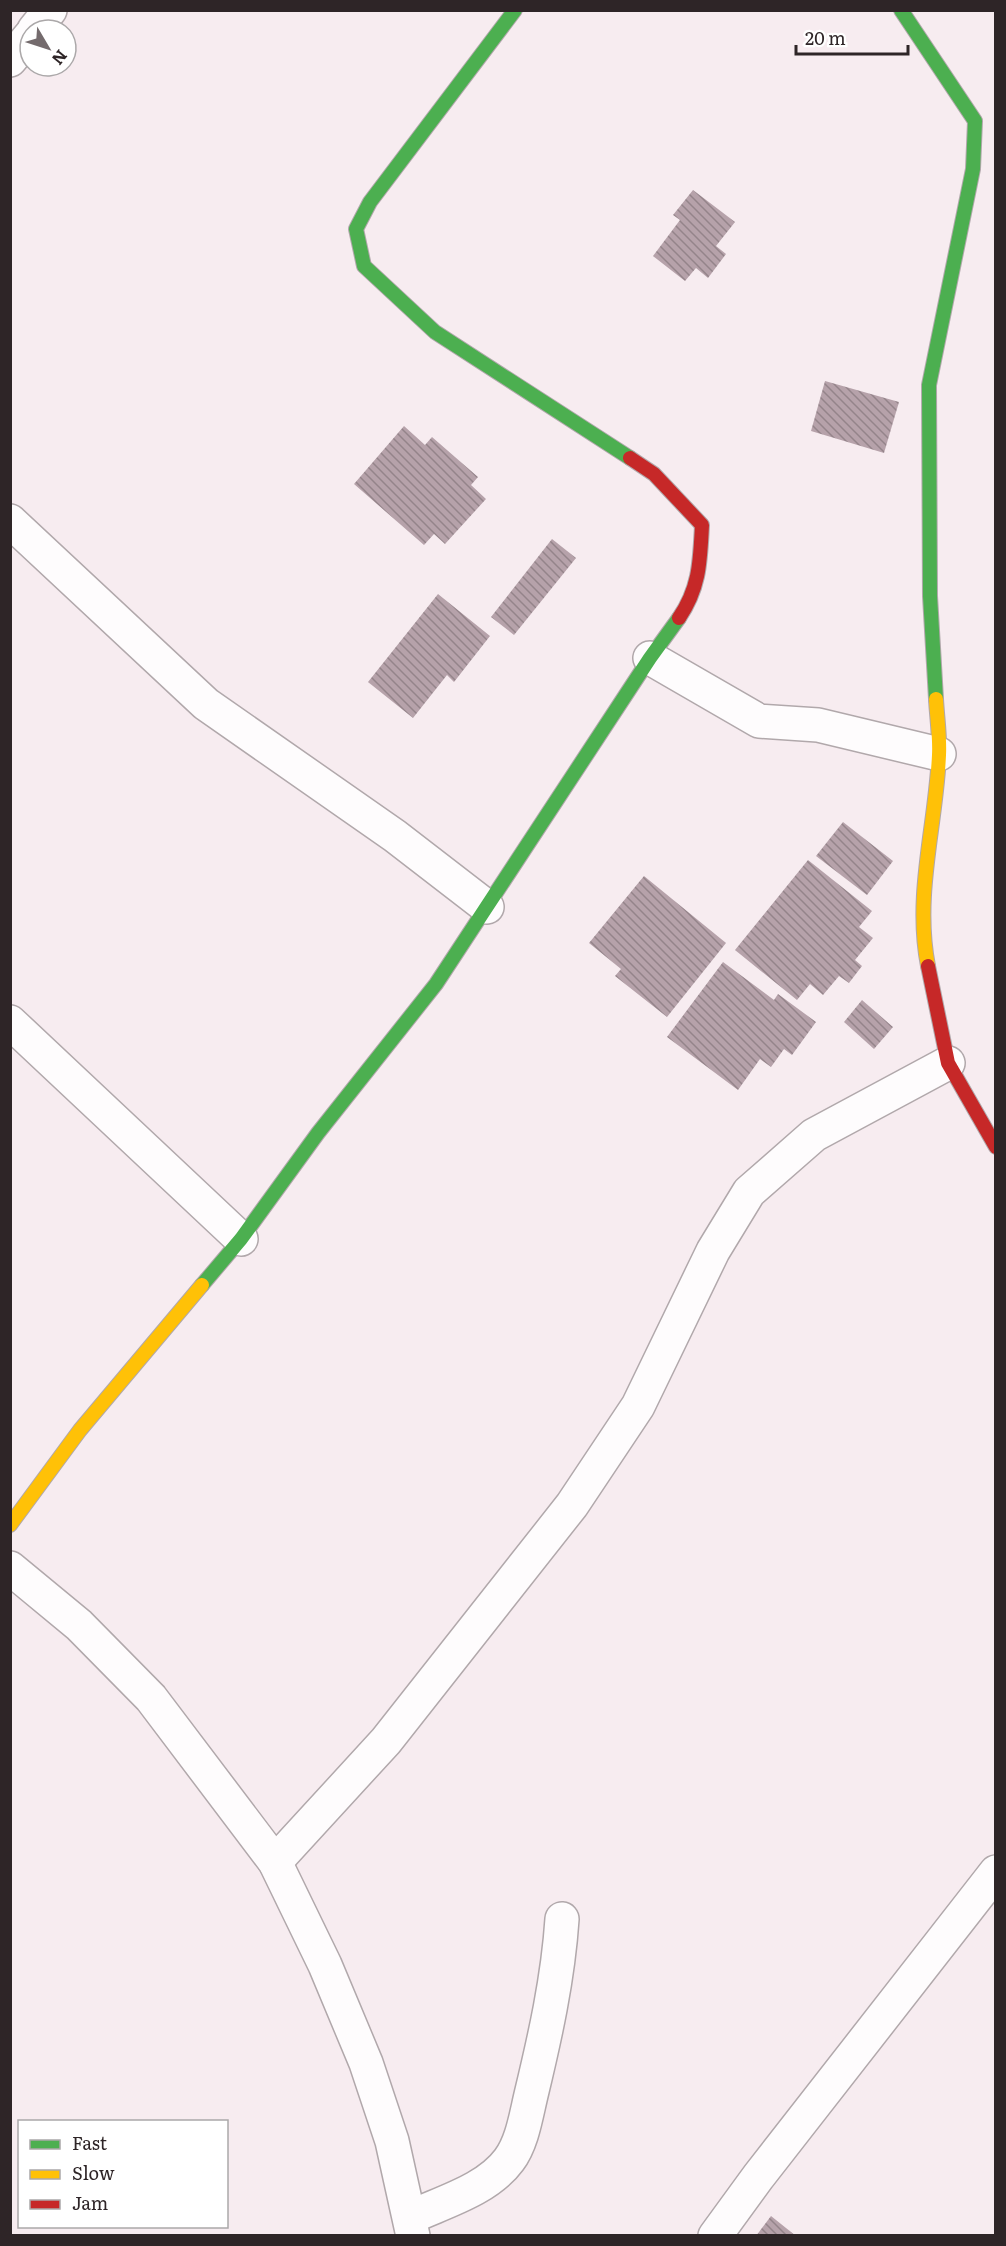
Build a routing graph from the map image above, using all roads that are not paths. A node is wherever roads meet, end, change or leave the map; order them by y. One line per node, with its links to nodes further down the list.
1 (515, 10): 4 (street)
2 (901, 10): 5 (street)
3 (10, 521): 6 (street)
4 (650, 658): 5 (street); 6 (street)
5 (939, 754): 8 (street)
6 (487, 907): 10 (street)
7 (10, 1022): 10 (street)
8 (948, 1063): 9 (street); 13 (street)
9 (996, 1147)
10 (241, 1239): 11 (street)
11 (10, 1525)
12 (10, 1568): 13 (street)
13 (275, 1862): 16 (street)
14 (996, 1872): 17 (street)
15 (562, 1918): 16 (street)
16 (412, 2226)
17 (715, 2235)

